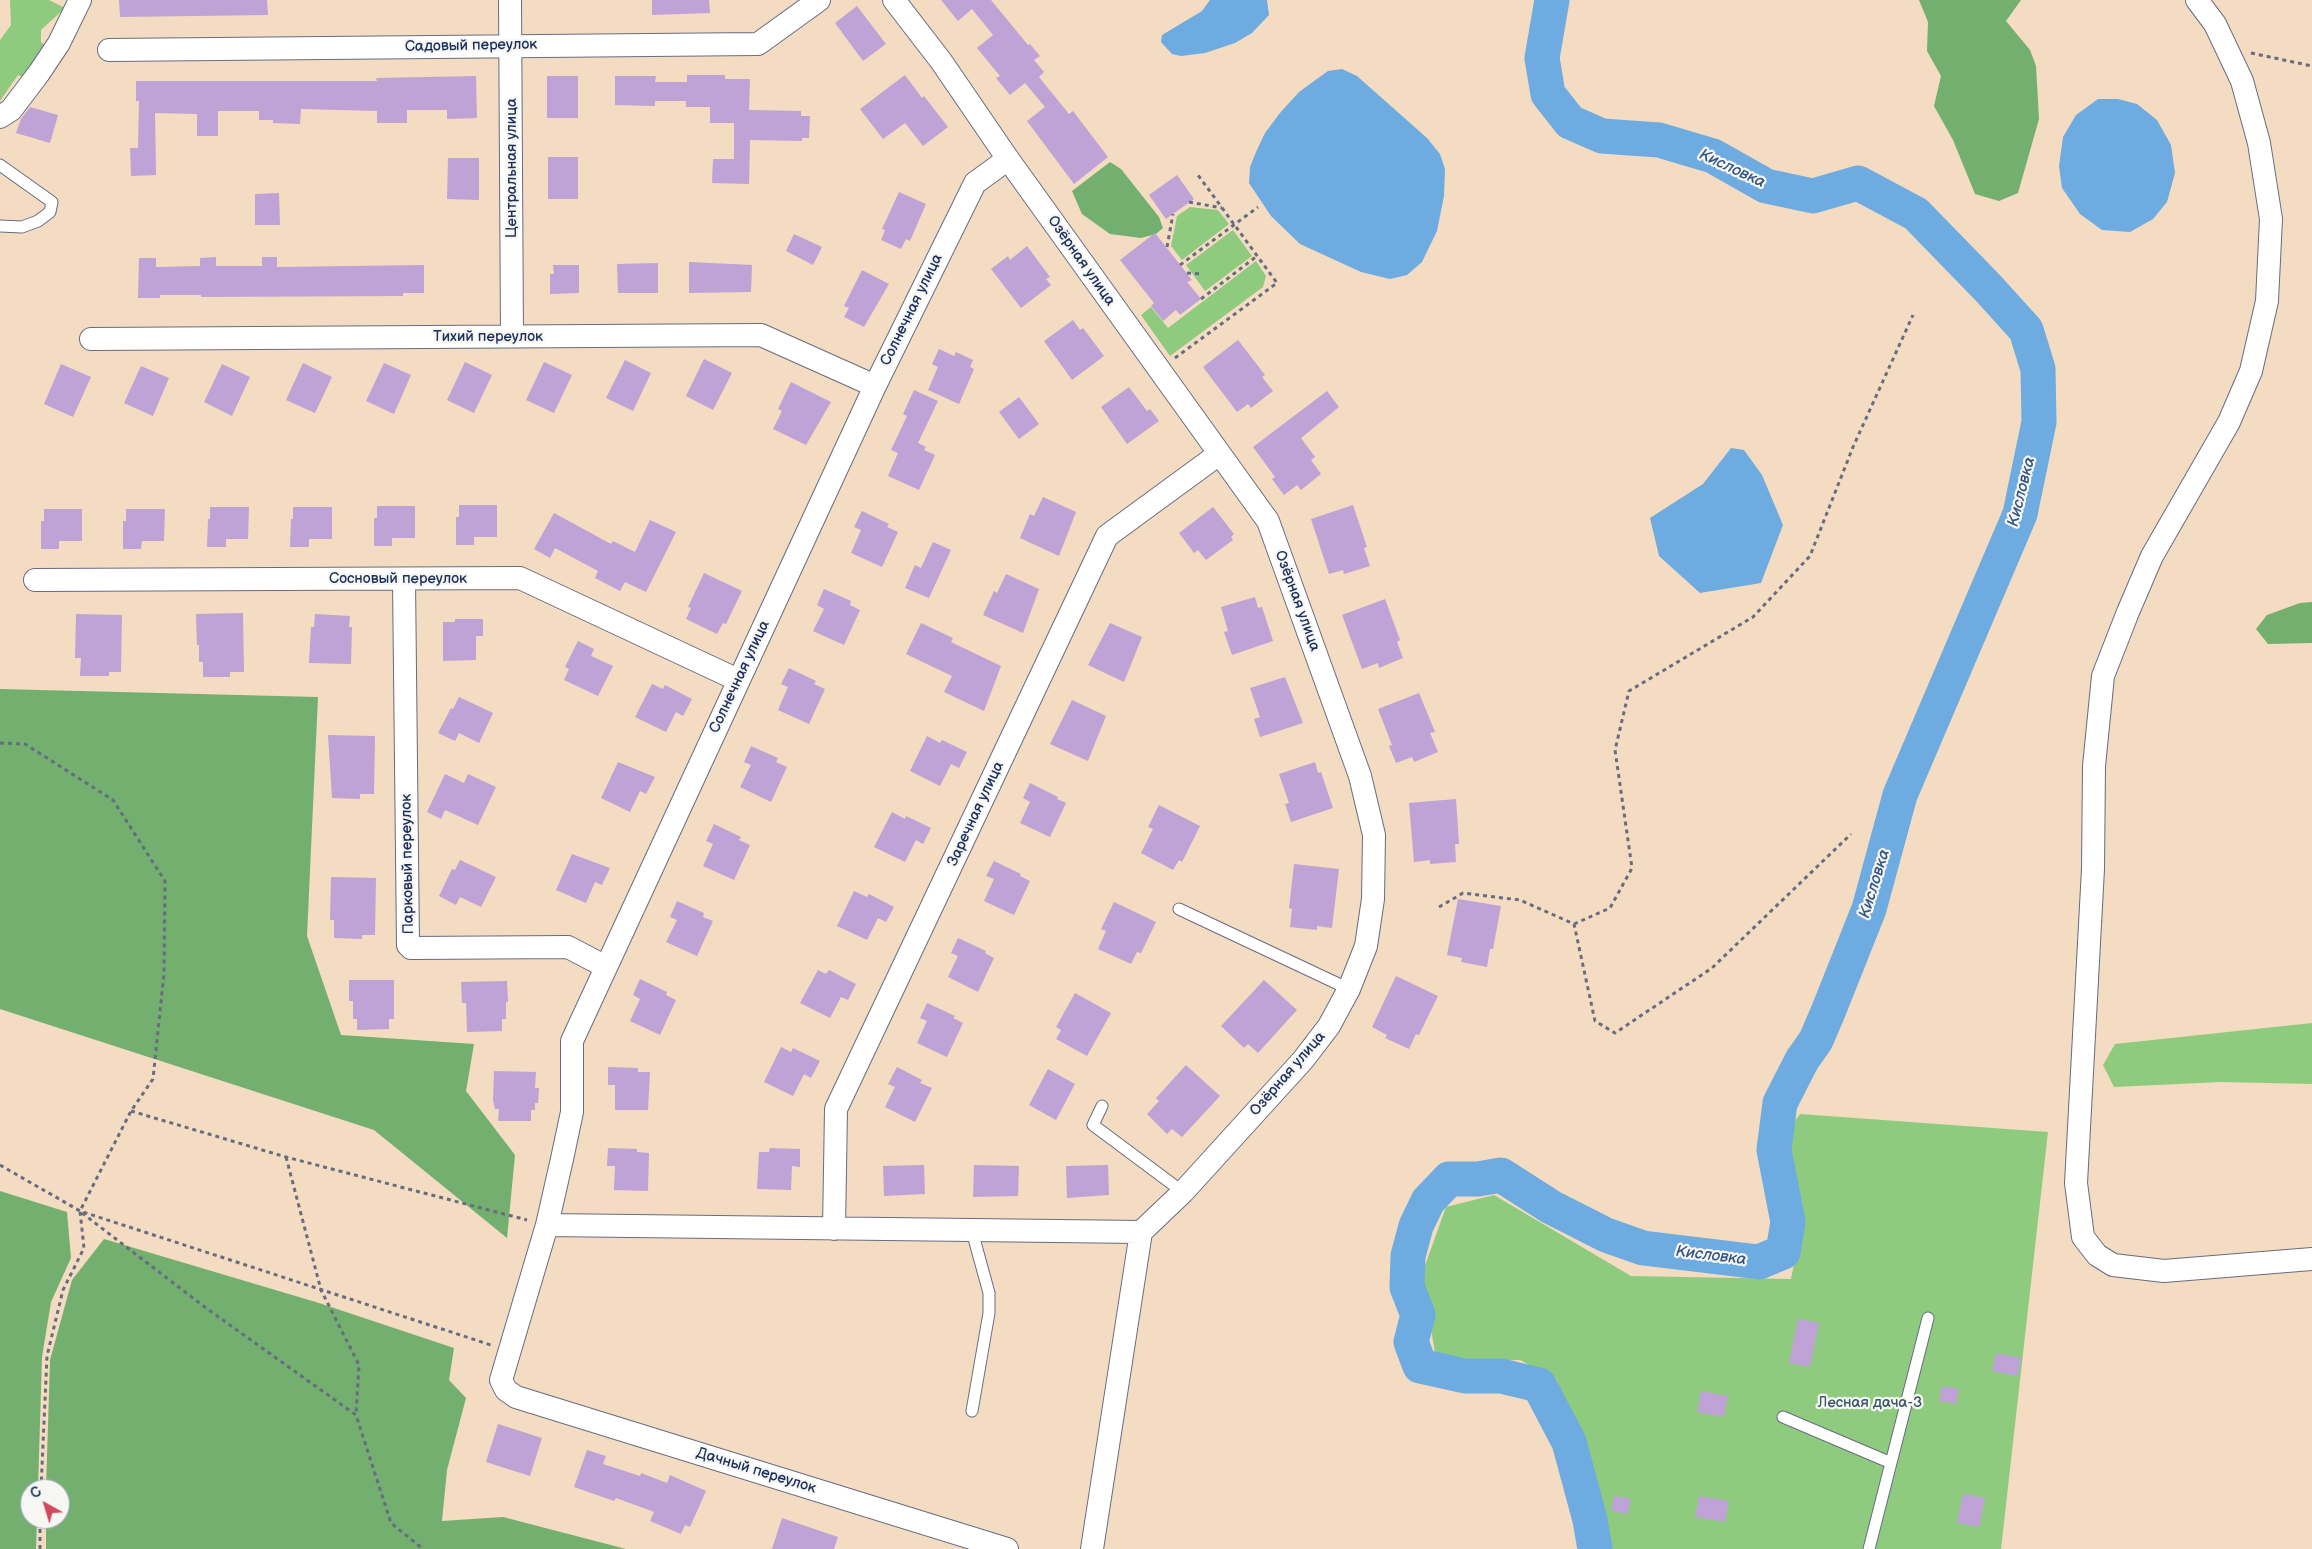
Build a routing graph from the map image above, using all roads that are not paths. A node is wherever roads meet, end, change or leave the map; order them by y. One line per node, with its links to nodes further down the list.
1 (80, 0): 8 (street)
2 (510, 0): 6 (street, Центральная улица)
3 (819, 0): 6 (street, Садовый переулок)
4 (894, 0): 9 (street, Озёрная улица)
5 (2197, 0): 28 (street)
6 (511, 45): 7 (street, Садовый переулок); 12 (street, Центральная улица)
7 (109, 50)
8 (0, 118)
9 (1008, 160): 14 (street, Солнечная улица); 15 (street, Озёрная улица)
10 (0, 165): 11 (lane)
11 (0, 226)
12 (512, 336): 13 (street, Тихий переулок); 14 (street, Тихий переулок)
13 (91, 339)
14 (875, 386): 18 (street, Солнечная улица)
15 (1219, 454): 21 (street, Озёрная улица); 25 (street, Заречная улица)
16 (35, 580): 17 (street, Сосновый переулок)
17 (404, 580): 18 (street, Сосновый переулок); 20 (street, Парковый переулок)
18 (738, 680): 20 (street, Солнечная улица)
19 (1179, 909): 21 (lane)
20 (606, 966): 24 (street, Солнечная улица)
21 (1348, 989): 23 (street, Озёрная улица)
22 (1102, 1106): 23 (lane)
23 (1182, 1192): 27 (street, Озёрная улица)
24 (547, 1225): 25 (street); 30 (street, Солнечная улица)
25 (834, 1229): 26 (street)
26 (972, 1230): 27 (street); 31 (lane)
27 (1141, 1232): 35 (street)
28 (2312, 1259)
29 (1928, 1318): 33 (lane)
30 (506, 1390): 34 (street, Дачный переулок)
31 (972, 1411)
32 (1783, 1417): 33 (lane)
33 (1890, 1462): 36 (lane)
34 (1007, 1549)
35 (1092, 1549)
36 (1869, 1549)

